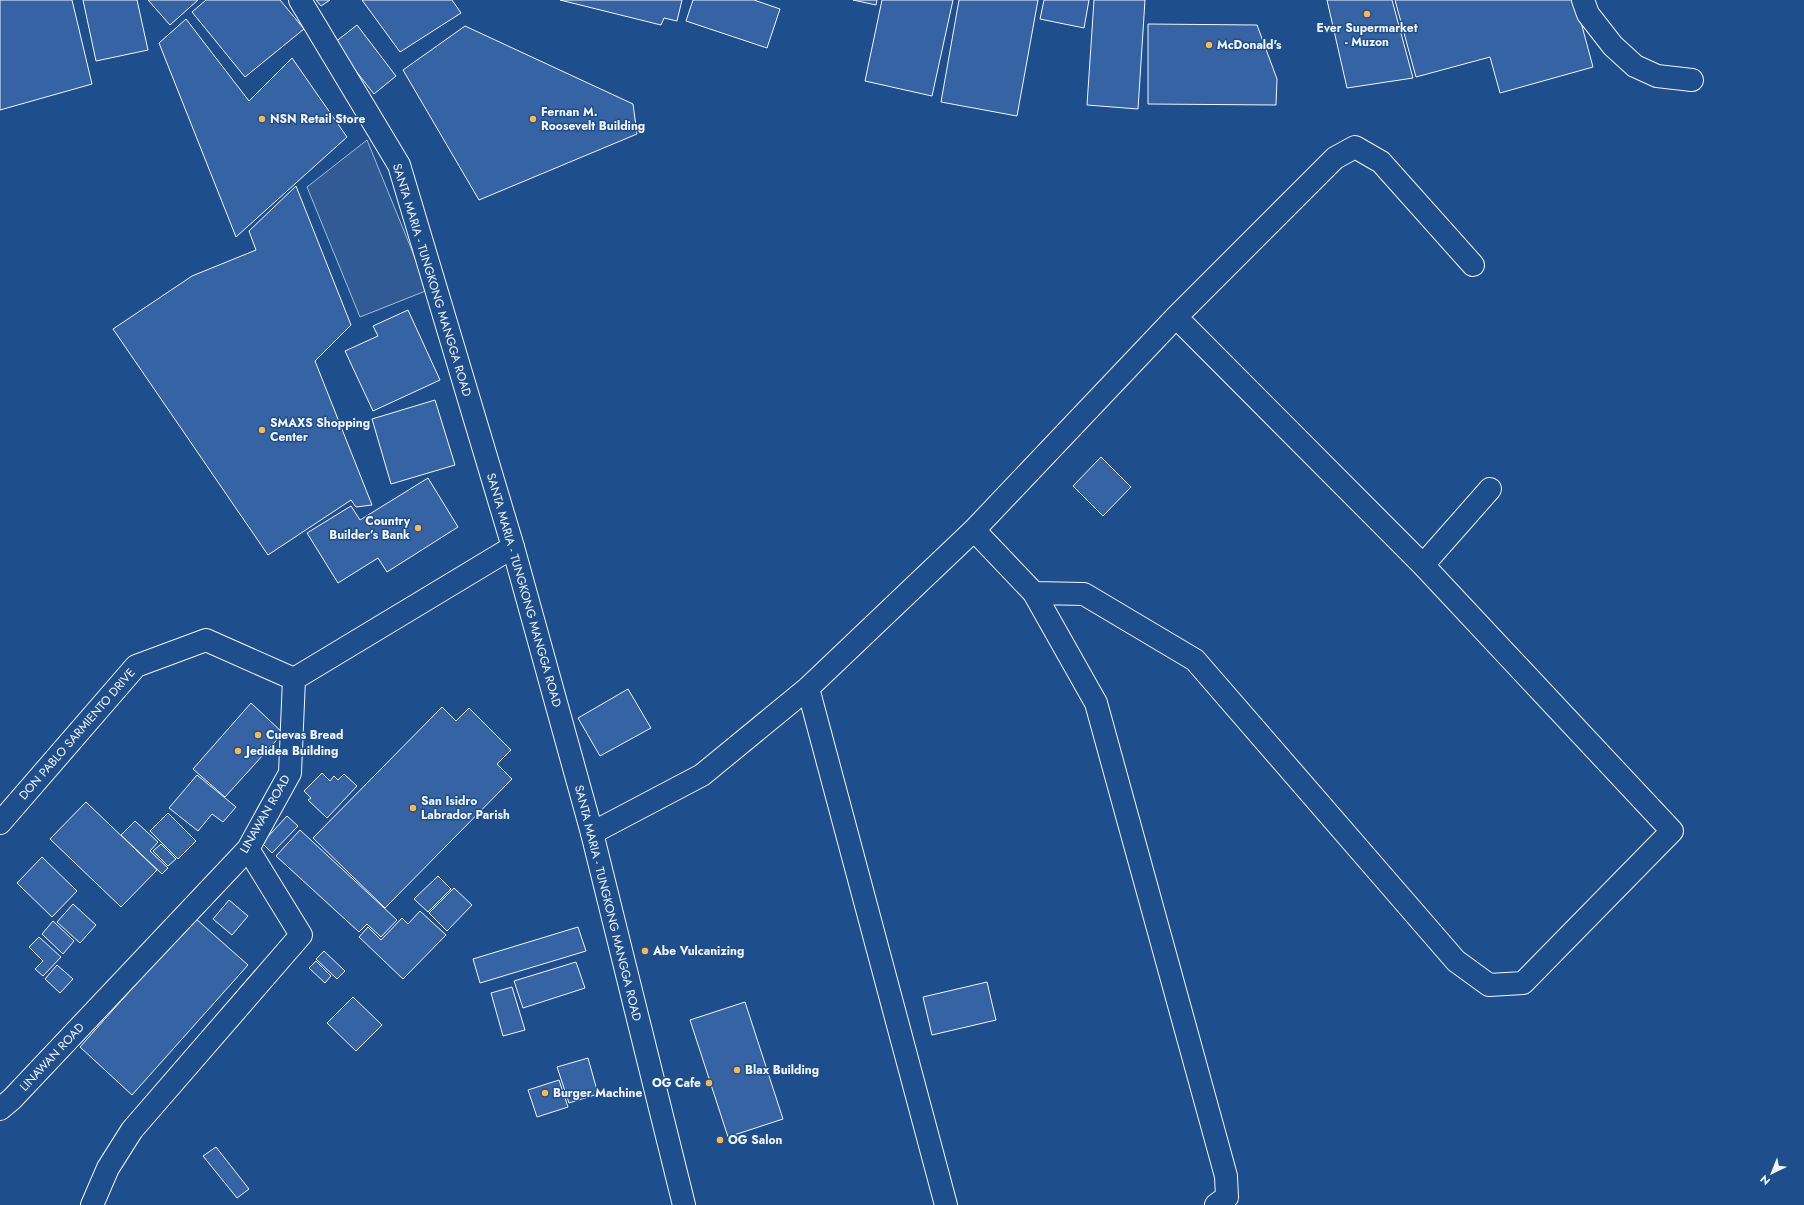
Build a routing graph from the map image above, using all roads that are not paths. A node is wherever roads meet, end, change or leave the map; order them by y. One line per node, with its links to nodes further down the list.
1 (300, 0): 8 (street, SANTA MARIA - TUNGKONG MANGGA ROAD)
2 (1583, 0): 3 (street)
3 (1692, 80)
4 (1473, 265): 5 (street)
5 (1176, 317): 7 (street); 9 (street)
6 (1490, 489): 9 (street)
7 (974, 530): 10 (street); 12 (street)
8 (513, 547): 11 (street); 14 (street, SANTA MARIA - TUNGKONG MANGGA ROAD)
9 (1423, 565): 10 (street)
10 (1034, 593): 20 (street)
11 (294, 679): 13 (street, DON PABLO SARMIENTO DRIVE); 15 (street, LINAWAN ROAD)
12 (808, 688): 14 (street); 19 (street)
13 (1, 820)
14 (592, 833): 18 (street, SANTA MARIA - TUNGKONG MANGGA ROAD)
15 (248, 849): 16 (street, LINAWAN ROAD); 17 (street)
16 (0, 1108)
17 (92, 1205)
18 (684, 1205)
19 (946, 1205)
20 (1216, 1205)

